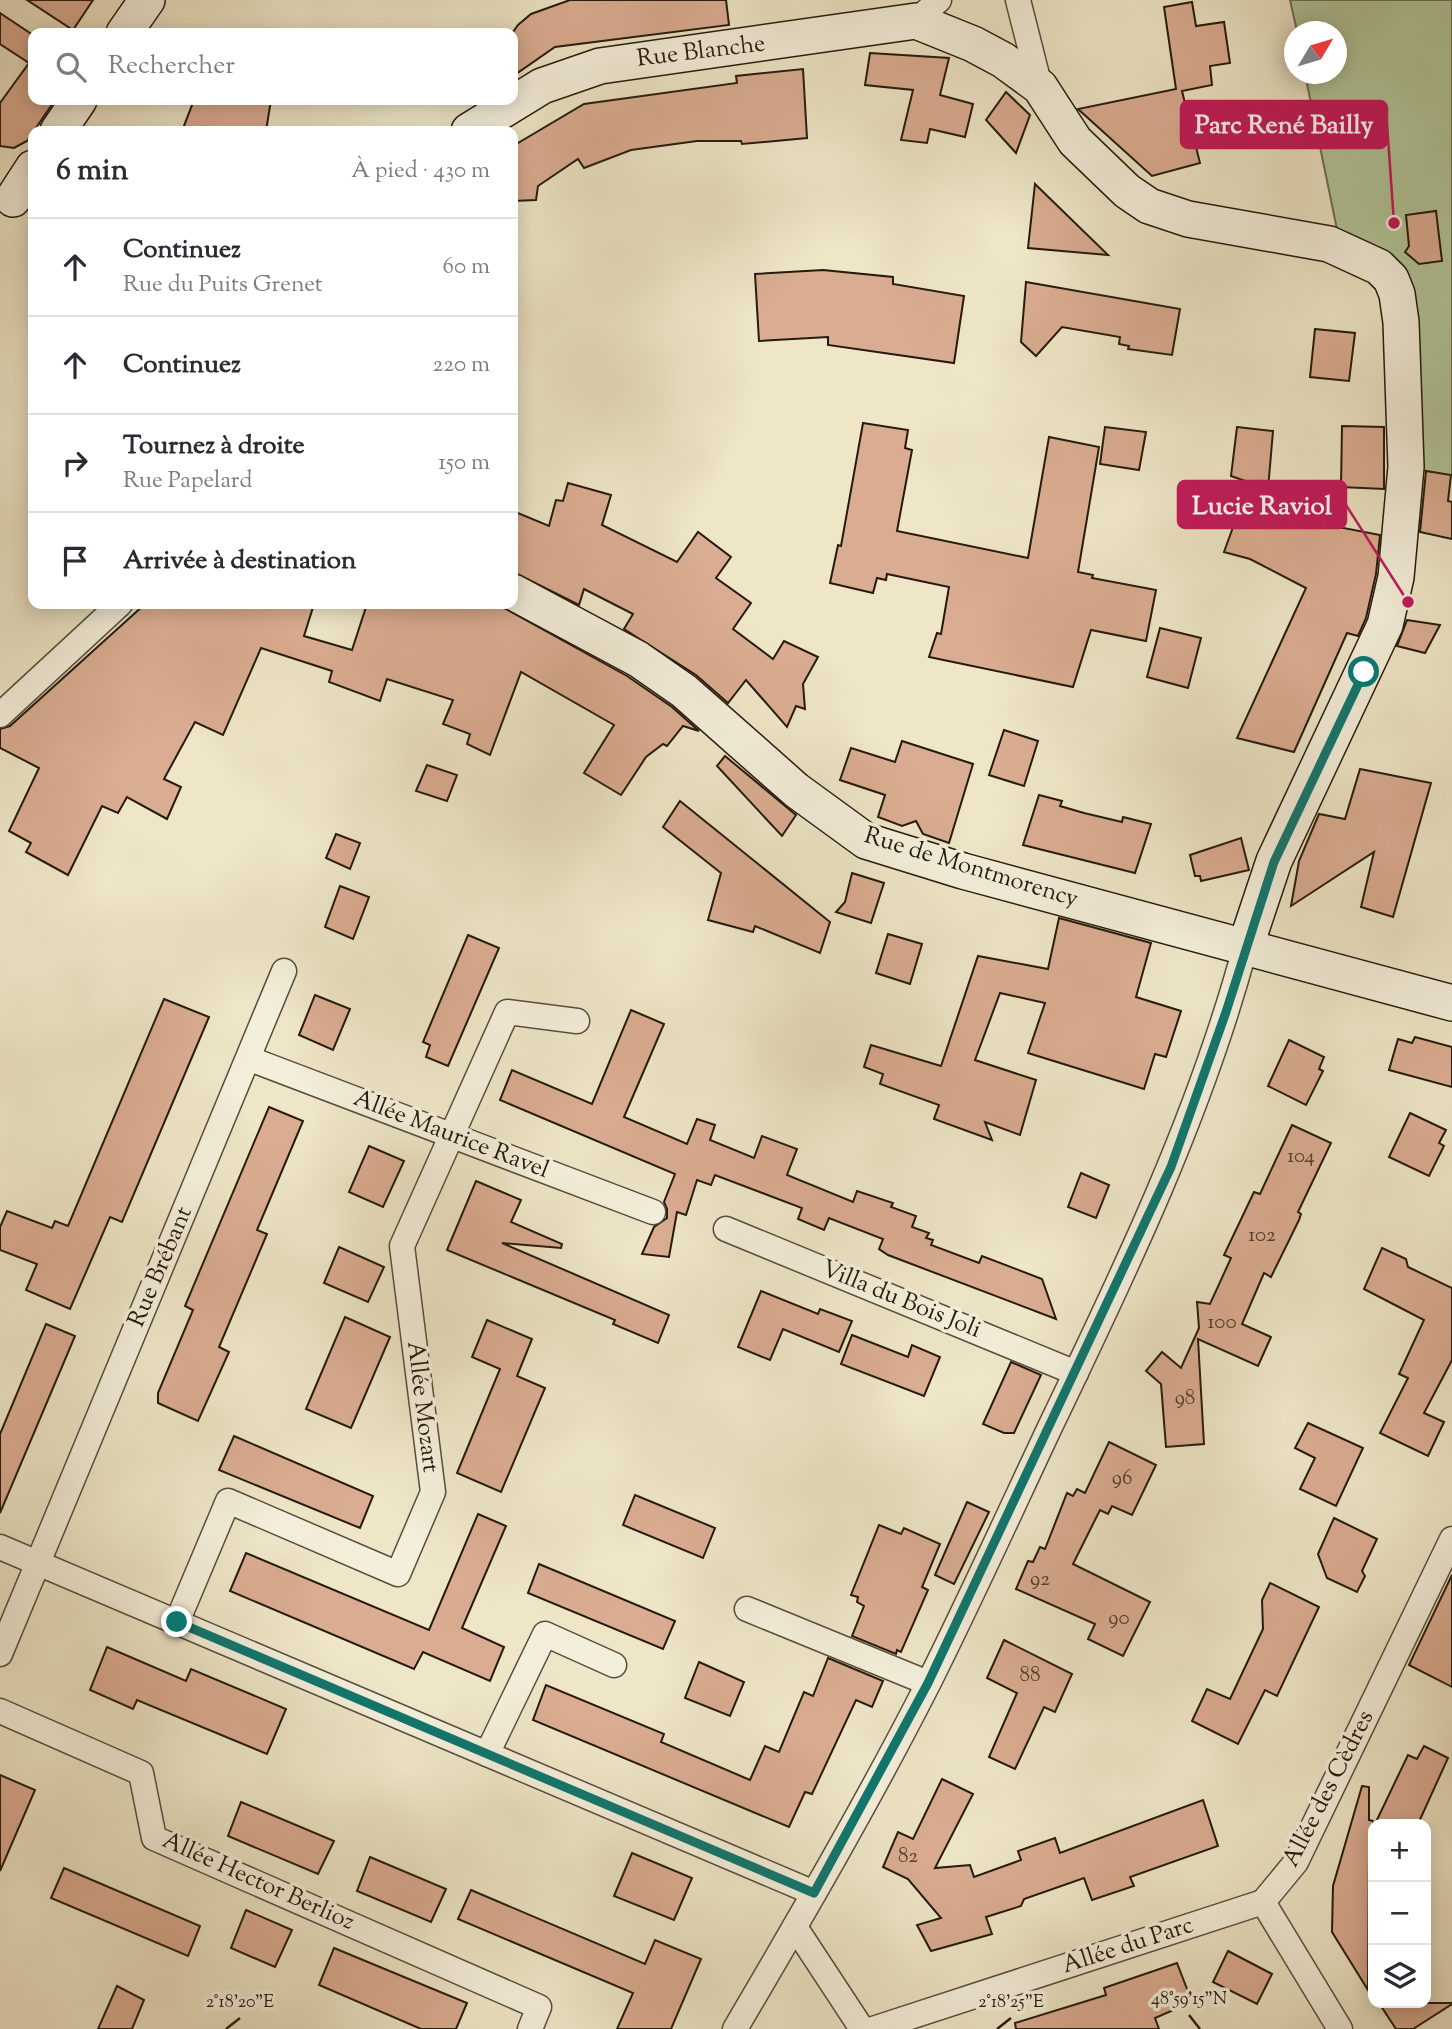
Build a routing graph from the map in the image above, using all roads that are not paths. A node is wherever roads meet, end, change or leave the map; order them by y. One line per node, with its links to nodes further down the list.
1 (147, 0): 4 (street)
2 (1018, 0): 5 (street)
3 (928, 10): 5 (street); 6 (street, Rue Blanche)
4 (127, 28)
5 (1040, 87): 16 (street)
6 (518, 101)
7 (76, 105): 9 (street)
8 (511, 105): 10 (street, Rue Blanche)
9 (61, 126)
10 (477, 126)
11 (28, 176): 12 (street)
12 (11, 202)
13 (518, 595): 16 (street, Rue de Montmorency)
14 (115, 609): 15 (street)
15 (0, 715)
16 (1245, 948): 18 (street, Rue de Montmorency); 24 (street)
17 (284, 971): 20 (street, Rue Brébant)
18 (1452, 1003)
19 (577, 1021): 21 (street, Allée Mozart)
20 (250, 1059): 21 (street, Allée Maurice Ravel); 27 (street, Rue Brébant)
21 (451, 1135): 22 (street, Allée Maurice Ravel); 29 (street, Allée Mozart)
22 (653, 1212)
23 (726, 1229): 24 (street, Villa du Bois Joli)
24 (1076, 1373): 32 (street)
25 (1452, 1539): 36 (street, Allée des Cèdres)
26 (0, 1547): 27 (street)
27 (36, 1562): 29 (street); 30 (street, Rue Brébant)
28 (747, 1609): 32 (street)
29 (177, 1622): 34 (street)
30 (0, 1654)
31 (614, 1665): 34 (street)
32 (928, 1683): 35 (street)
33 (0, 1711): 38 (street, Allée Hector Berlioz)
34 (487, 1754): 35 (street)
35 (814, 1893): 37 (street)
36 (1263, 1902): 41 (street, Allée du Parc); 42 (street)
37 (795, 1927): 39 (street); 40 (street)
38 (530, 2029)
39 (735, 2029)
40 (862, 2029)
41 (873, 2029)
42 (1340, 2029)

